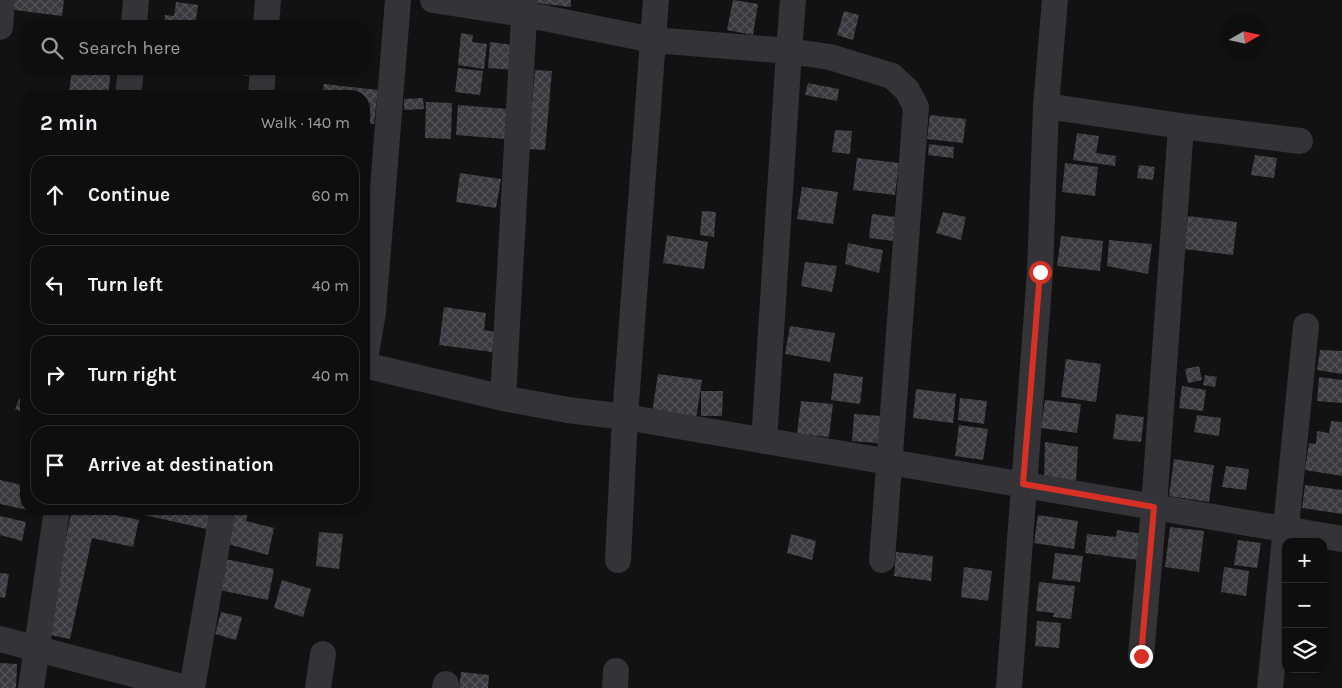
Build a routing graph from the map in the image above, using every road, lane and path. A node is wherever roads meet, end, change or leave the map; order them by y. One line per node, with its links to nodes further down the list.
1 (2, 0): 12 (street)
2 (136, 0): 10 (street)
3 (268, 0): 11 (street)
4 (398, 0): 23 (street)
5 (433, 0): 9 (street)
6 (656, 0): 13 (street)
7 (793, 0): 14 (street)
8 (1055, 0): 19 (street)
9 (524, 7): 13 (street); 25 (street)
10 (134, 20)
11 (266, 20)
12 (0, 27)
13 (653, 40): 14 (street); 26 (street)
14 (789, 51): 27 (street); 28 (street)
15 (130, 75): 17 (street)
16 (262, 75): 18 (street)
17 (129, 90)
18 (261, 90)
19 (1046, 106): 20 (street); 29 (street)
20 (1181, 126): 21 (street); 30 (street)
21 (1300, 141)
22 (1306, 326): 33 (street)
23 (370, 330)
24 (370, 366): 25 (street)
25 (503, 398): 26 (street)
26 (625, 417): 27 (street); 35 (street)
27 (764, 440): 28 (street)
28 (890, 462): 29 (street); 36 (street)
29 (1023, 484): 30 (street); 45 (street)
30 (1154, 507): 33 (street); 40 (street)
31 (56, 515): 38 (street)
32 (223, 515): 43 (street)
33 (1287, 529): 34 (street); 46 (street)
34 (1342, 539)
35 (618, 560)
36 (882, 560)
37 (0, 639): 38 (street)
38 (36, 649): 41 (street); 42 (street)
39 (323, 654): 44 (street)
40 (1141, 656)
41 (31, 688)
42 (186, 688)
43 (192, 688)
44 (318, 688)
45 (1009, 688)
46 (1270, 688)

